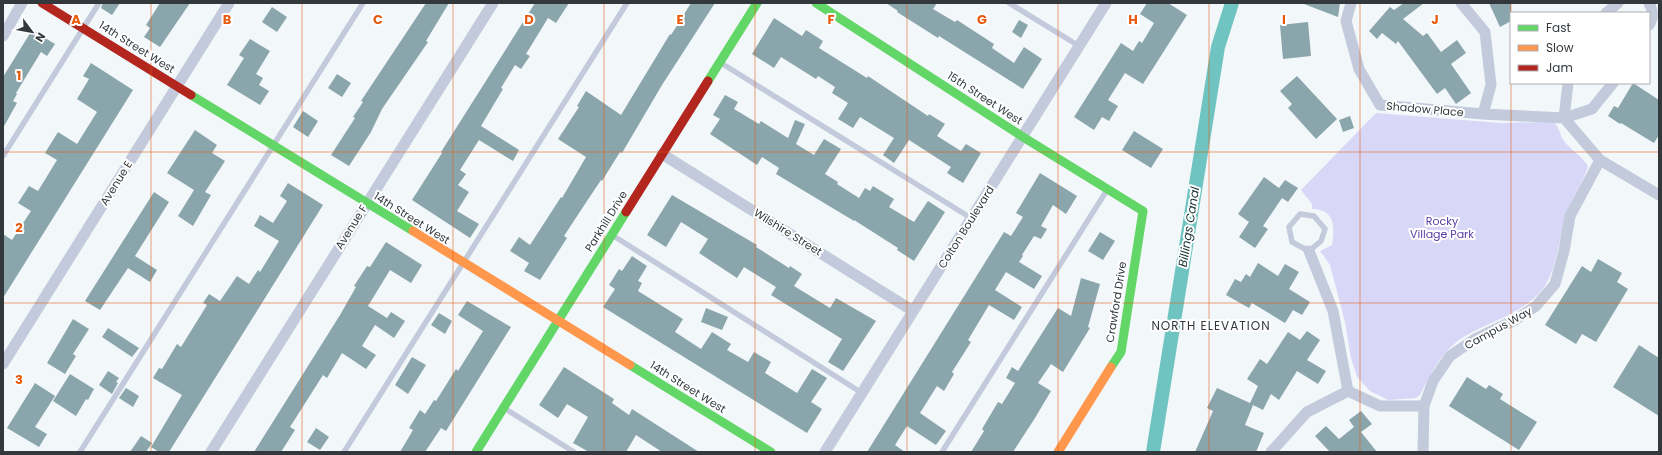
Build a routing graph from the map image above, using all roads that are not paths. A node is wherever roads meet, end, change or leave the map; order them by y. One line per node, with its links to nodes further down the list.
1 (22, 3): 19 (street)
2 (42, 3): 18 (street, 14th Street West)
3 (99, 3): 18 (lane)
4 (229, 3): 24 (street, Avenue E)
5 (363, 3): 28 (lane)
6 (493, 3): 34 (street, Avenue F)
7 (627, 3): 39 (lane)
8 (757, 3): 21 (street, Parkhill Drive)
9 (816, 3): 27 (street, 15th Street West)
10 (1009, 3): 20 (lane)
11 (1106, 3): 20 (street, Colton Boulevard)
12 (1351, 3): 25 (street, Shadow Place)
13 (1461, 3): 25 (street)
14 (1618, 3): 16 (street)
15 (1653, 7): 17 (street)
16 (1607, 12)
17 (1650, 23)
18 (83, 28): 24 (street, 14th Street West); 30 (lane)
19 (3, 36)
20 (1079, 46): 27 (street, Colton Boulevard)
21 (719, 62): 29 (street, Parkhill Drive); 36 (lane)
22 (1568, 84): 26 (street)
23 (1612, 84): 26 (street)
24 (177, 86): 28 (street, 14th Street West); 42 (street, Avenue E)
25 (1483, 114): 26 (street, Shadow Place)
26 (1564, 118): 31 (street)
27 (1023, 137): 32 (street, 15th Street West); 36 (street, Colton Boulevard)
28 (274, 145): 34 (street, 14th Street West); 47 (lane)
29 (662, 154): 37 (street, Parkhill Drive); 40 (street, Wilshire Street)
30 (3, 156)
31 (1600, 160): 33 (street); 45 (street, Campus Way)
32 (1107, 189): 35 (street, 15th Street West); 54 (lane)
33 (1659, 195)
34 (366, 203): 39 (street, 14th Street West); 48 (street, Avenue F)
35 (1143, 211): 55 (street, Crawford Drive)
36 (971, 218): 40 (street, Colton Boulevard)
37 (612, 234): 41 (street, Parkhill Drive); 44 (lane)
38 (1309, 251): 38 (lane); 43 (street)
39 (463, 264): 41 (street, 14th Street West); 49 (lane)
40 (914, 311): 44 (street, Colton Boulevard)
41 (558, 321): 46 (street, Parkhill Drive); 52 (street, 14th Street West)
42 (3, 364)
43 (1348, 391): 45 (street); 56 (street)
44 (862, 393): 53 (street, Colton Boulevard)
45 (1424, 406): 57 (street, Campus Way)
46 (503, 408): 50 (street, Parkhill Drive); 51 (lane)
47 (80, 452)
48 (211, 452)
49 (344, 452)
50 (476, 452)
51 (574, 452)
52 (770, 452)
53 (825, 452)
54 (942, 452)
55 (1058, 452)
56 (1271, 452)
57 (1423, 452)

